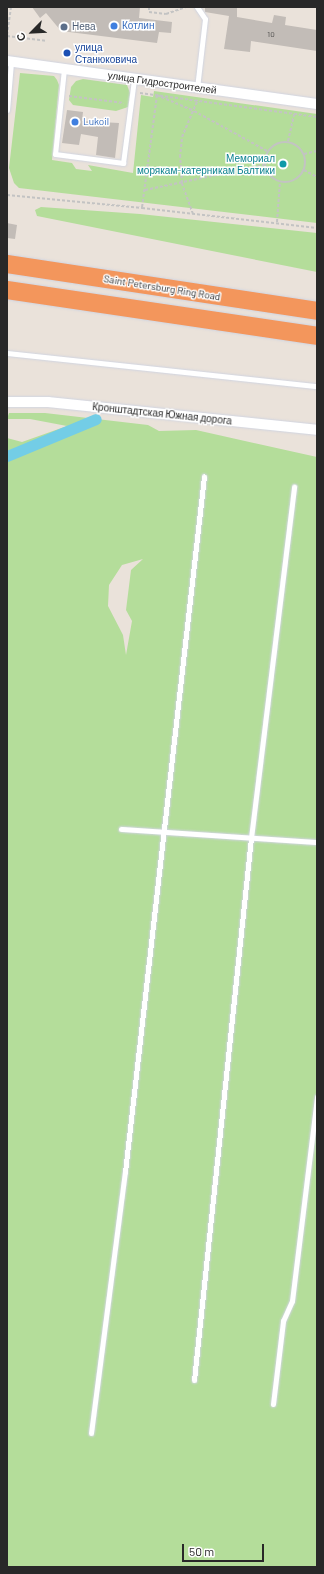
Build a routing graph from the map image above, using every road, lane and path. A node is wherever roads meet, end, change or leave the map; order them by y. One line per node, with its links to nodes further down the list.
1 (11, 7): 5 (path)
2 (149, 7): 3 (path)
3 (186, 7)
4 (197, 7): 9 (lane)
5 (46, 41)
6 (9, 62): 7 (street, улица Гидростроителей); 16 (lane)
7 (64, 69): 8 (street, улица Гидростроителей); 11 (lane)
8 (134, 79): 9 (street, улица Гидростроителей); 10 (lane)
9 (197, 88): 15 (street, улица Гидростроителей)
10 (132, 92): 12 (path); 14 (lane)
11 (61, 95): 14 (path); 14 (lane)
12 (157, 95): 13 (path); 17 (path); 29 (path)
13 (197, 100): 17 (path); 18 (path)
14 (131, 104)
15 (317, 104)
16 (7, 110)
17 (192, 110): 21 (path); 28 (path)
18 (294, 114): 19 (path); 20 (path)
19 (317, 117)
20 (288, 141): 21 (path); 23 (path)
21 (267, 151): 24 (path)
22 (317, 151): 23 (path)
23 (304, 154): 25 (path)
24 (264, 165): 27 (path); 28 (path)
25 (304, 170): 26 (path); 27 (path)
26 (317, 177)
27 (280, 182): 33 (path)
28 (182, 183): 29 (path); 32 (path)
29 (145, 190): 31 (path)
30 (7, 194): 31 (path)
31 (142, 208): 32 (path)
32 (193, 214): 33 (path)
33 (277, 223): 34 (path)
34 (317, 228)
35 (7, 264): 37 (highway, Saint Petersburg Ring Road)
36 (7, 290): 38 (highway)
37 (317, 311)
38 (317, 336)
39 (7, 352): 40 (lane)
40 (317, 386)
41 (7, 402): 42 (street, Кронштадтская Южная дорога)
42 (317, 430)
43 (204, 476): 46 (lane)
44 (294, 487): 47 (lane)
45 (121, 829): 46 (lane)
46 (163, 832): 47 (lane); 52 (lane)
47 (251, 838): 48 (lane); 50 (lane)
48 (317, 842)
49 (317, 1097): 51 (lane)
50 (194, 1380)
51 (273, 1404)
52 (91, 1433)

